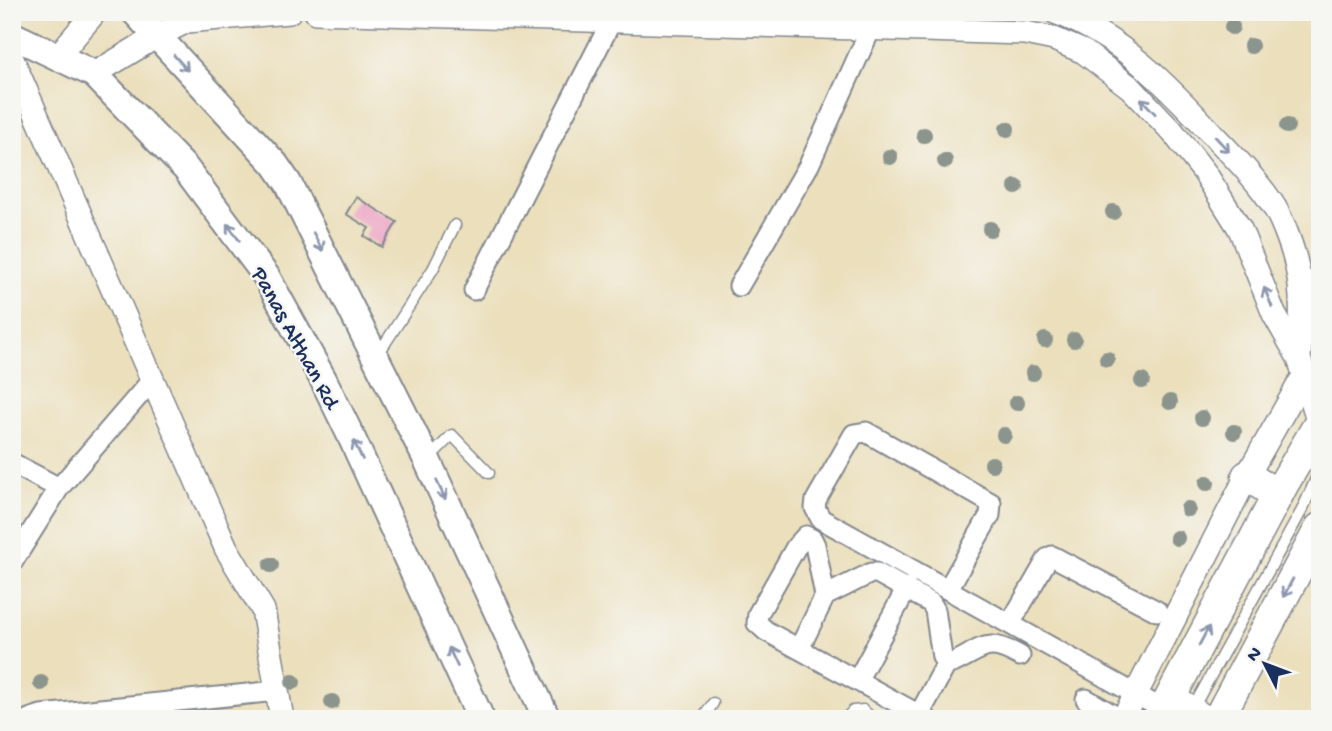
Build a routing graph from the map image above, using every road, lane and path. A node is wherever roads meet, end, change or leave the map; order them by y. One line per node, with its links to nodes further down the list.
1 (95, 12): 11 (street)
2 (135, 12): 10 (main road)
3 (289, 12): 10 (street)
4 (316, 12): 6 (street)
5 (1055, 12): 7 (street)
6 (612, 20): 8 (street); 17 (street)
7 (1091, 20): 18 (street, one-way to 18)
8 (871, 28): 16 (street); 20 (street, one-way to 8)
9 (12, 35): 11 (main road, Panas Althan Rd)
10 (156, 36): 13 (street); 19 (main road, one-way to 19)
11 (57, 57): 13 (main road, Panas Althan Rd)
12 (12, 59): 21 (street)
13 (94, 74): 49 (main road, Panas Althan Rd, one-way to 13)
14 (455, 225): 19 (lane)
15 (1320, 272): 18 (street)
16 (739, 286)
17 (474, 290)
18 (1303, 304): 20 (street)
19 (376, 356): 23 (main road)
20 (1302, 366): 22 (street); 27 (street)
21 (153, 379): 29 (street); 41 (street)
22 (1319, 423): 30 (main road)
23 (427, 460): 26 (lane); 50 (main road, one-way to 50)
24 (12, 463): 29 (street)
25 (1320, 470): 30 (lane)
26 (489, 473)
27 (1247, 475): 30 (main road); 42 (street)
28 (1320, 486): 30 (lane)
29 (59, 488): 31 (street)
30 (1300, 511): 45 (main road); 45 (main road, one-way to 45)
31 (12, 563)
32 (907, 588): 34 (street); 39 (street); 40 (street)
33 (948, 589): 33 (street); 36 (street)
34 (825, 596): 37 (street); 37 (street)
35 (1157, 611): 36 (street)
36 (1010, 624): 42 (street)
37 (799, 649): 40 (street)
38 (1020, 656): 39 (street)
39 (947, 663): 46 (street)
40 (857, 681): 46 (street)
41 (277, 691): 47 (street); 48 (street)
42 (1137, 694): 45 (street); 54 (street)
43 (713, 703): 51 (lane)
44 (1093, 708): 54 (street)
45 (1186, 713)
46 (923, 717)
47 (29, 719)
48 (282, 719)
49 (481, 719)
50 (547, 719)
51 (703, 719)
52 (845, 719): 53 (lane)
53 (873, 719)
54 (1121, 719)

